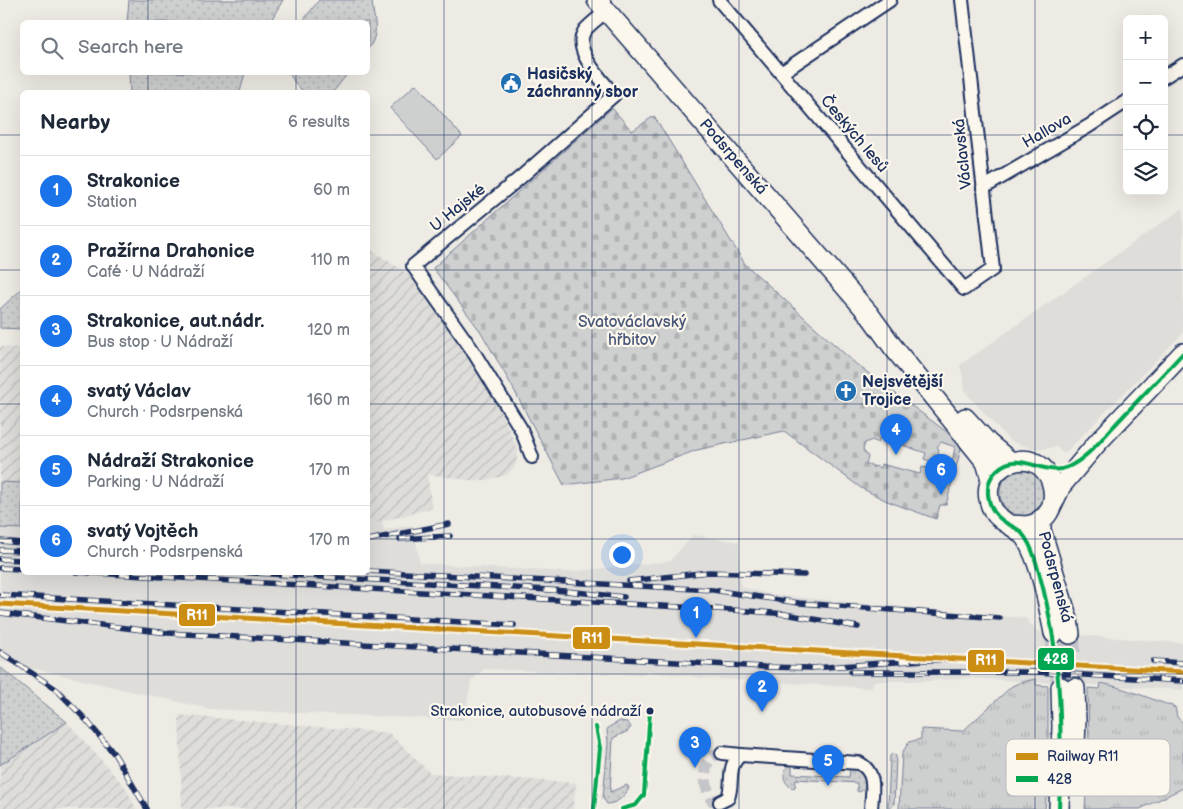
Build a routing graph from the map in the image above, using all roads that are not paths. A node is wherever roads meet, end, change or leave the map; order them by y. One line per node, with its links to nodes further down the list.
1 (719, 0): 6 (street, Českých lesů)
2 (890, 0): 6 (street)
3 (962, 0): 9 (street, Václavská)
4 (602, 5): 11 (main road, Podsrpenská); 14 (street, U Hajské)
5 (1183, 65): 7 (street)
6 (781, 73): 10 (street, Českých lesů)
7 (1168, 74)
8 (1123, 104): 9 (street, Hallova)
9 (983, 188): 10 (street, Václavská)
10 (964, 289)
11 (869, 314): 15 (main road, Podsrpenská); 17 (main road, Podsrpenská)
12 (1181, 357): 13 (main road)
13 (1098, 442): 16 (main road); 18 (main road)
14 (532, 456)
15 (1011, 462): 16 (main road); 17 (main road)
16 (1041, 467): 18 (main road, Podsrpenská)
17 (991, 479): 19 (main road, Podsrpenská)
18 (1047, 512): 19 (main road, Podsrpenská); 19 (main road, Podsrpenská)
19 (1011, 525)
20 (1062, 739): 21 (main road)
21 (1075, 739)
22 (722, 753): 23 (street)
23 (741, 755): 26 (street); 27 (street)
24 (1059, 796): 28 (main road)
25 (1072, 796): 29 (main road)
26 (720, 802)
27 (871, 809)
28 (1059, 809)
29 (1071, 809)

